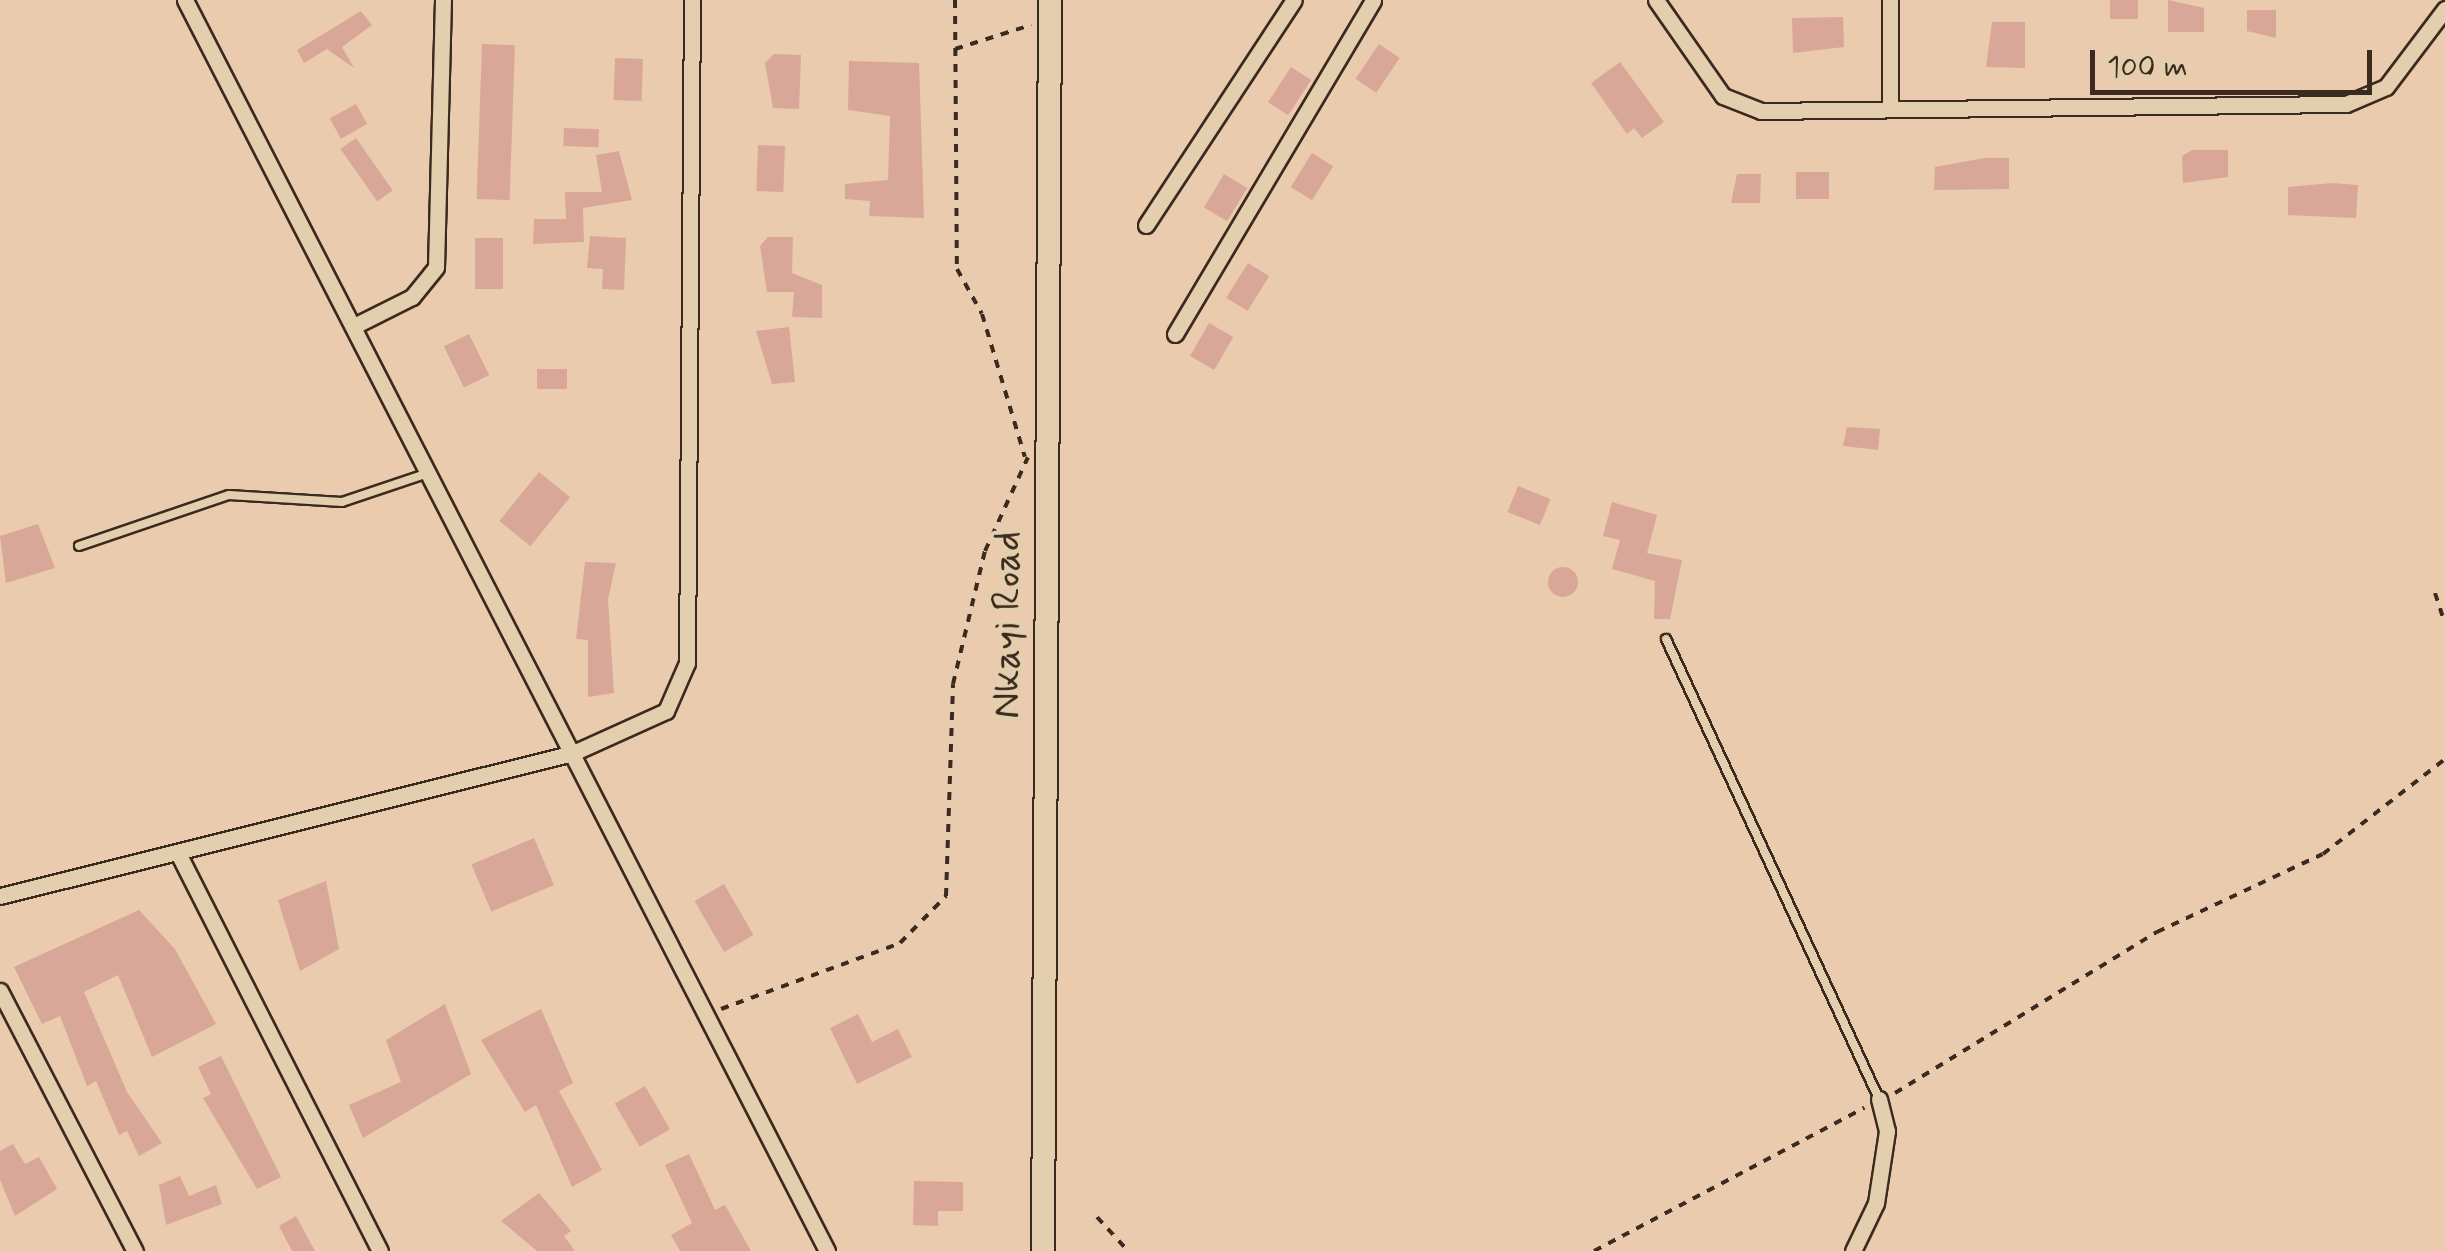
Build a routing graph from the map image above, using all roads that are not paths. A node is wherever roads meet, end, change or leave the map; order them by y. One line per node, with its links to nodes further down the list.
1 (184, 0): 12 (street)
2 (443, 0): 12 (street)
3 (692, 0): 17 (street)
4 (1294, 0): 11 (street)
5 (1373, 0): 13 (street)
6 (1656, 0): 10 (street)
7 (1890, 0): 10 (street)
8 (1050, 10): 25 (main road, Nkayi Road)
9 (2445, 10): 10 (street)
10 (1890, 107)
11 (1146, 225)
12 (354, 326): 14 (street)
13 (1174, 334)
14 (428, 472): 15 (lane); 17 (street)
15 (78, 546)
16 (1666, 639): 21 (lane)
17 (573, 754): 18 (street); 24 (street)
18 (178, 854): 19 (street); 23 (street)
19 (0, 896)
20 (0, 991): 22 (street)
21 (1879, 1099): 26 (street)
22 (135, 1251)
23 (380, 1251)
24 (827, 1251)
25 (1042, 1251)
26 (1853, 1251)

